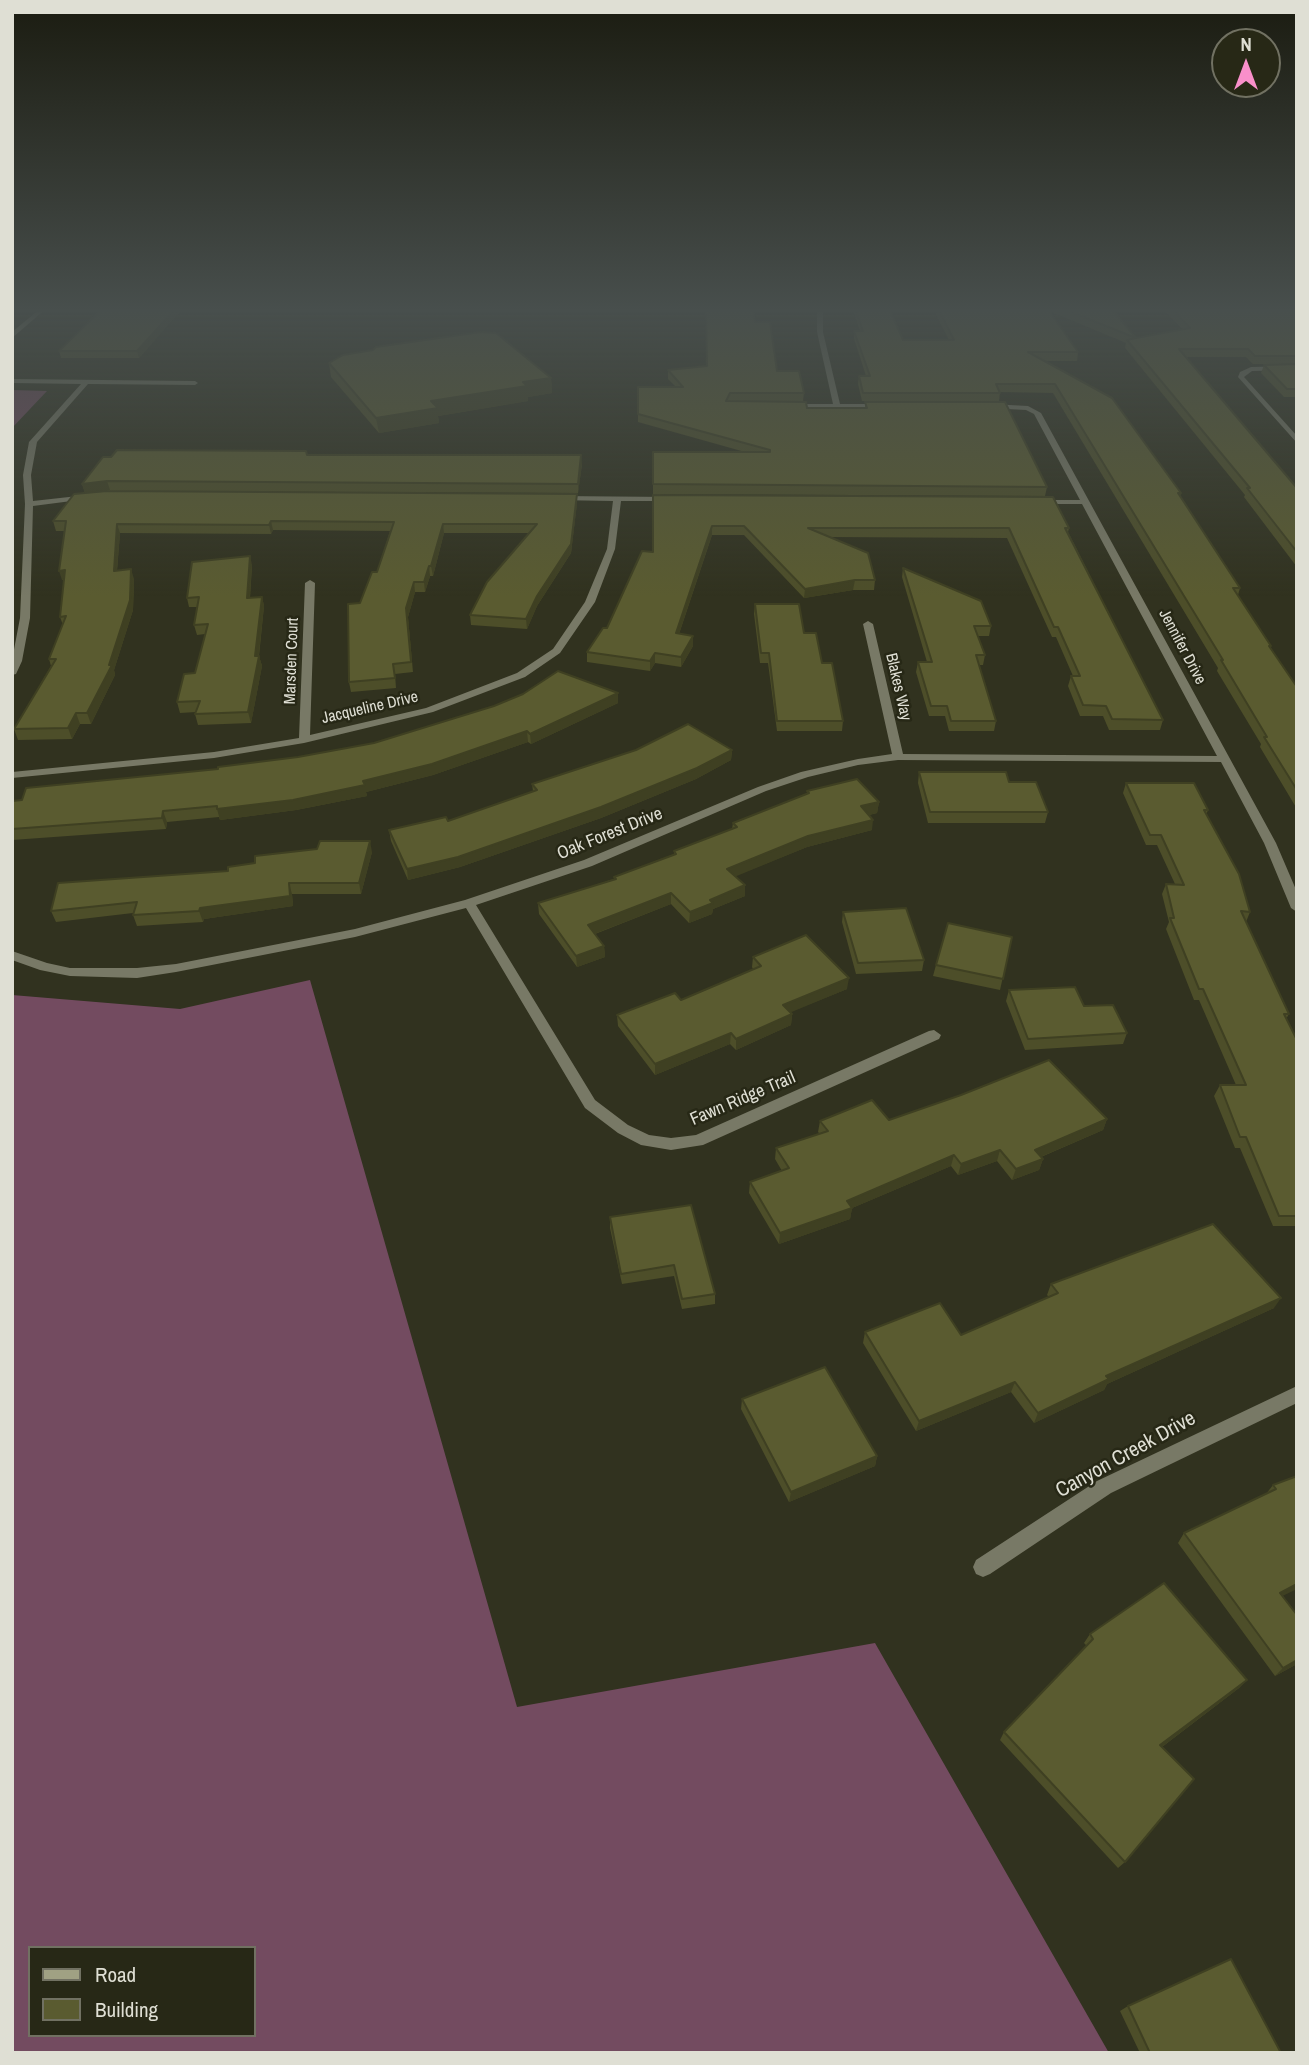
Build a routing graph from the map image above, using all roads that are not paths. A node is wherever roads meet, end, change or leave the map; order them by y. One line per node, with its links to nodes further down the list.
1 (66, 404): 14 (street)
2 (1265, 404): 7 (street)
3 (783, 406): 4 (street)
4 (837, 406): 5 (street)
5 (892, 406)
6 (988, 406): 13 (street, Jennifer Drive)
7 (1297, 441)
8 (98, 496): 14 (street)
9 (548, 498): 10 (street)
10 (617, 499): 11 (street); 18 (street, Jacqueline Drive)
11 (686, 499)
12 (1031, 502): 13 (street)
13 (1086, 502): 20 (street, Jennifer Drive)
14 (29, 504): 17 (street)
15 (310, 583): 18 (street, Marsden Court)
16 (868, 624): 19 (street, Blakes Way)
17 (12, 672)
18 (304, 740): 21 (street, Jacqueline Drive)
19 (898, 757): 20 (street, Oak Forest Drive); 22 (street, Oak Forest Drive)
20 (1224, 759): 23 (street, Jennifer Drive)
21 (12, 775)
22 (469, 903): 24 (street, Oak Forest Drive); 25 (street, Fawn Ridge Trail)
23 (1297, 908)
24 (12, 955)
25 (934, 1035)
26 (1297, 1394): 27 (street, Canyon Creek Drive)
27 (983, 1567)

